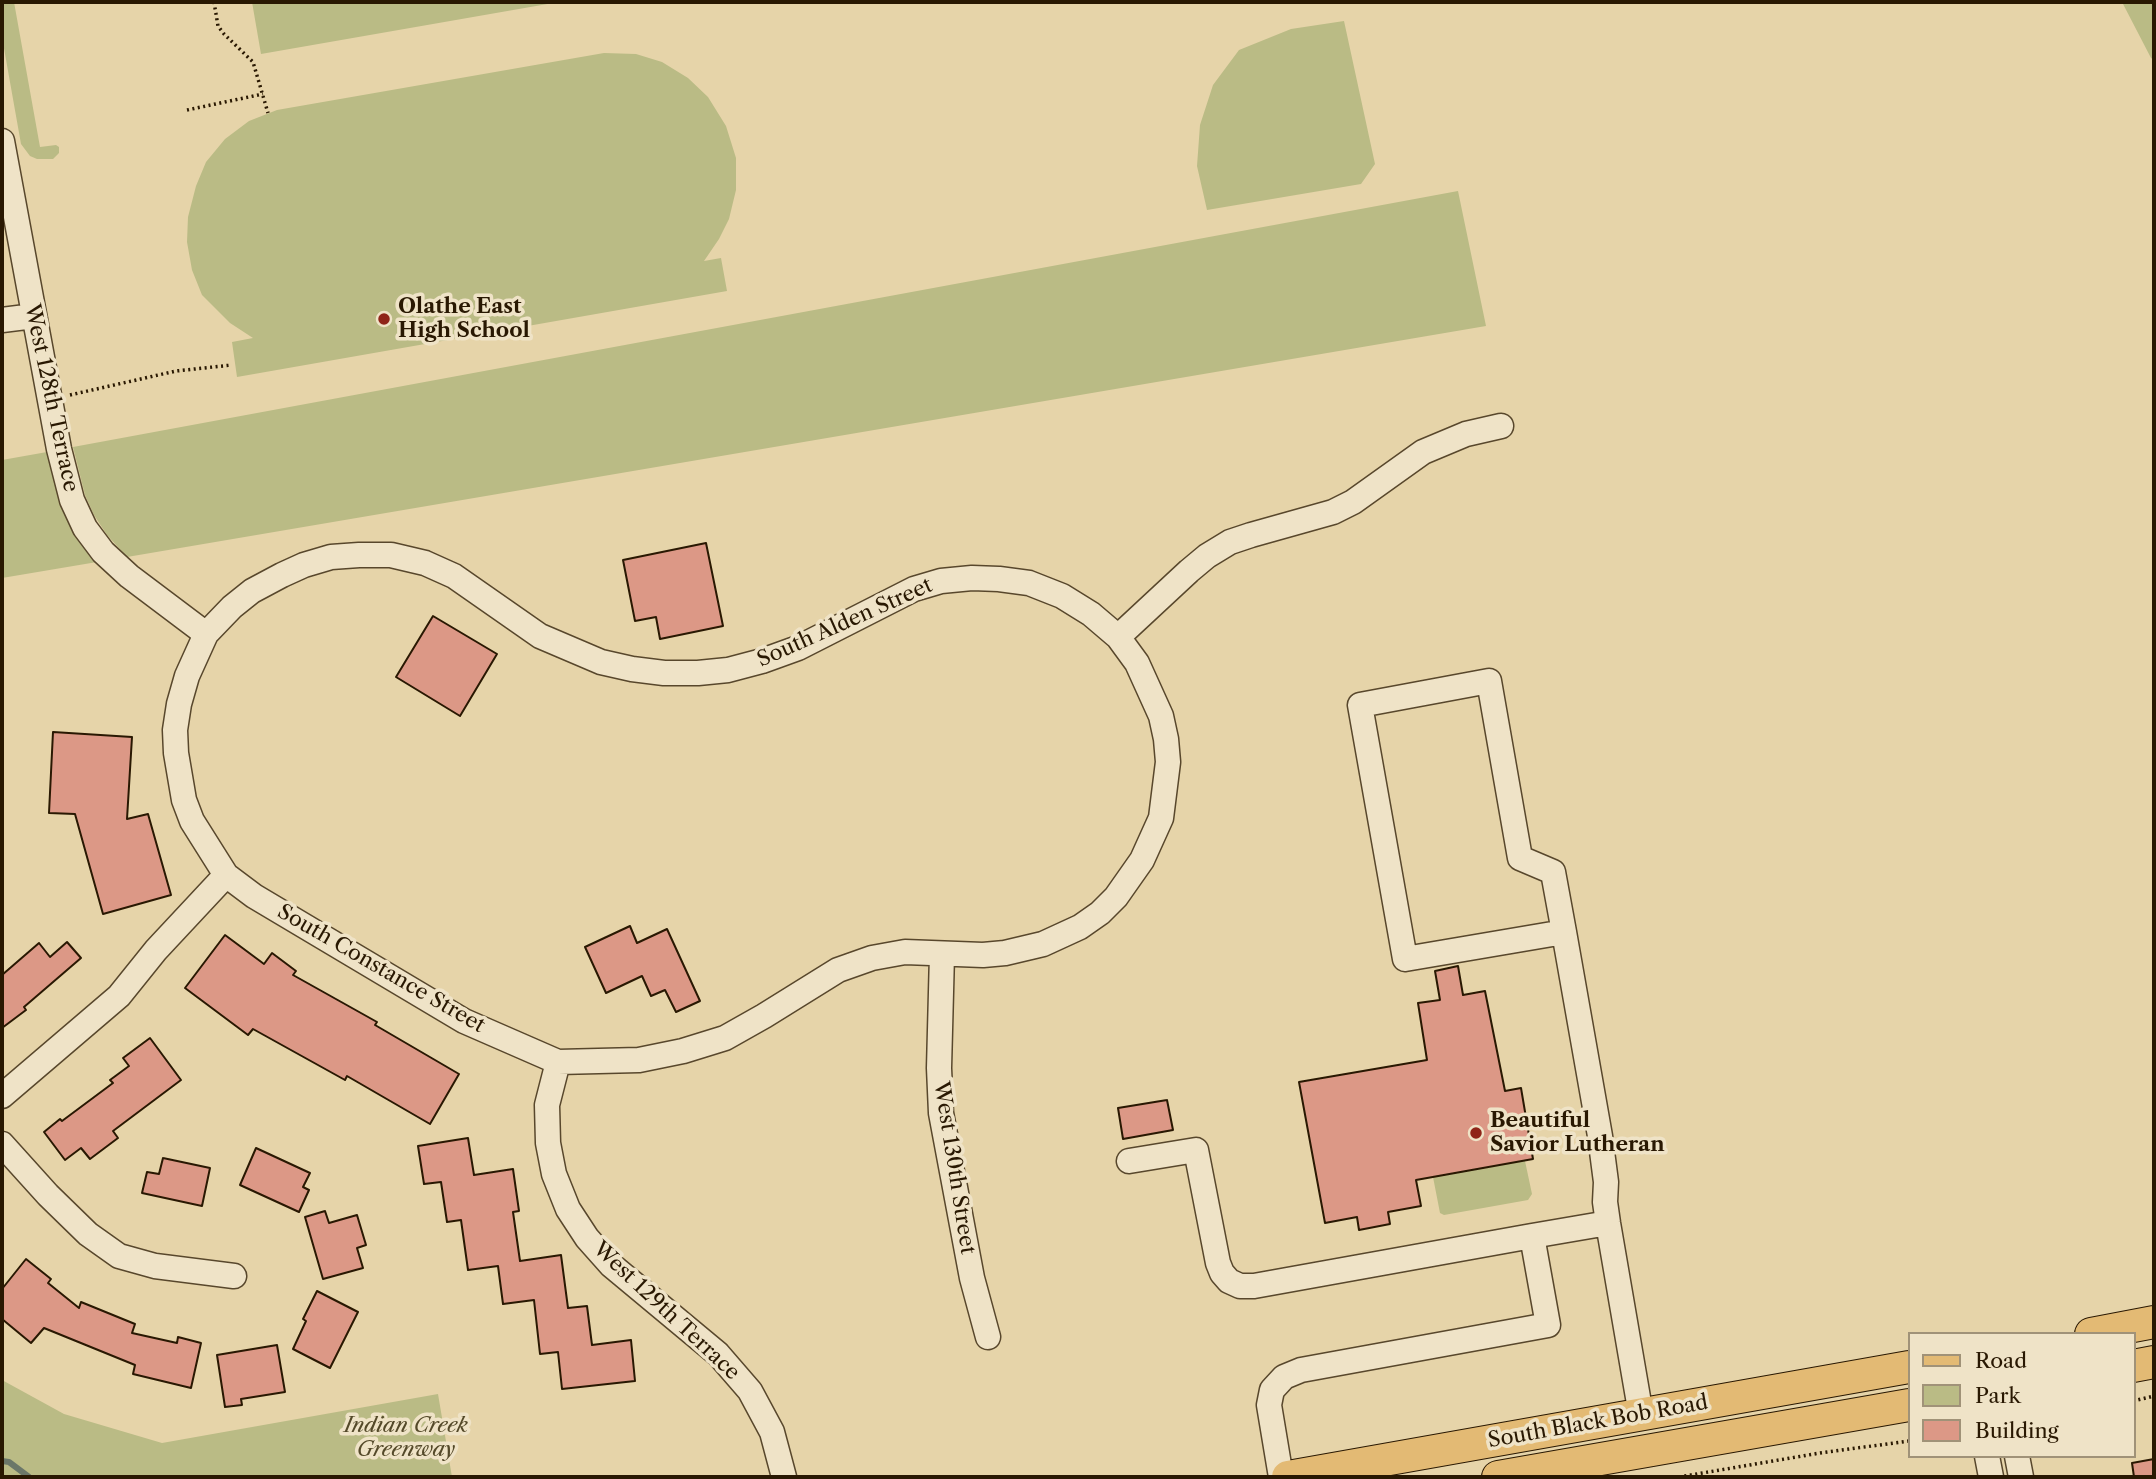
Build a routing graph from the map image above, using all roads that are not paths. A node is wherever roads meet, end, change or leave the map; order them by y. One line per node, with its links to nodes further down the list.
1 (2, 141): 2 (street, West 128th Terrace)
2 (34, 316): 3 (street); 5 (street, West 128th Terrace)
3 (2, 320)
4 (1501, 426): 6 (street)
5 (206, 634): 6 (street, South Alden Street); 7 (street)
6 (1118, 637): 9 (street, South Constance Street)
7 (226, 875): 10 (street, South Constance Street); 11 (street)
8 (1564, 932): 8 (street); 14 (street)
9 (942, 954): 10 (street, South Constance Street); 19 (street, West 130th Street)
10 (558, 1062): 27 (street, West 129th Terrace)
11 (2, 1096)
12 (2, 1144): 16 (street)
13 (1129, 1161): 15 (street)
14 (1608, 1223): 15 (street); 24 (street)
15 (1532, 1236): 28 (street)
16 (234, 1276)
17 (2154, 1322): 18 (main road)
18 (2102, 1332)
19 (988, 1337)
20 (2154, 1362): 21 (main road)
21 (2135, 1366)
22 (1908, 1367): 24 (main road, South Black Bob Road)
23 (1908, 1405): 30 (main road, South Black Bob Road)
24 (1641, 1415): 29 (main road, South Black Bob Road)
25 (1987, 1458): 31 (street)
26 (2017, 1458): 32 (street)
27 (784, 1477)
28 (1281, 1477)
29 (1287, 1477)
30 (1498, 1477)
31 (1991, 1477)
32 (2021, 1477)

